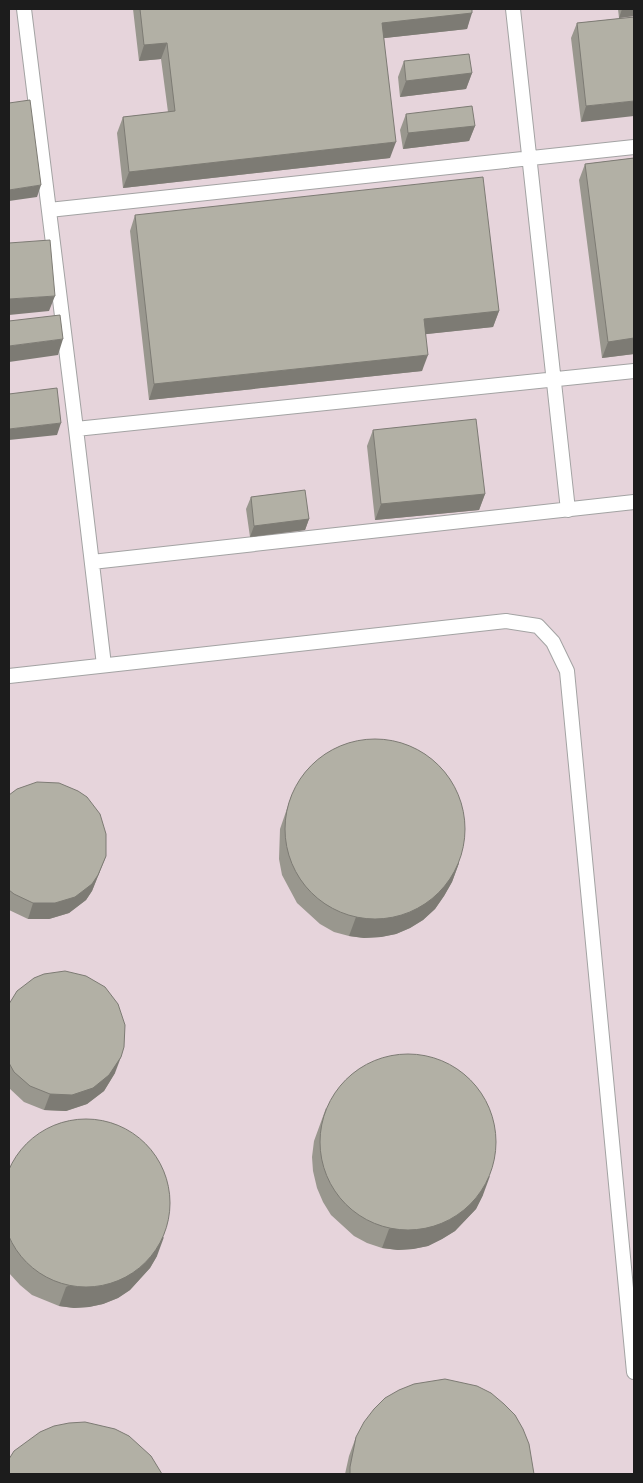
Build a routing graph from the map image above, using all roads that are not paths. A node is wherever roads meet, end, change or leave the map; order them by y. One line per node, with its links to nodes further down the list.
1 (24, 9): 5 (lane)
2 (513, 9): 4 (lane)
3 (634, 147): 4 (lane)
4 (529, 158): 5 (lane); 7 (lane)
5 (49, 210): 8 (lane)
6 (634, 371): 7 (lane)
7 (554, 380): 8 (lane); 10 (lane)
8 (76, 429): 11 (lane)
9 (634, 502): 10 (lane)
10 (568, 510): 11 (lane)
11 (92, 562): 12 (lane)
12 (104, 665): 13 (lane); 14 (lane)
13 (9, 676)
14 (634, 1372)

